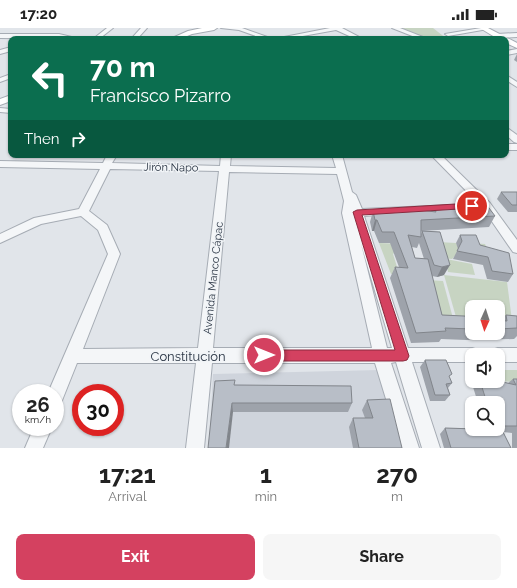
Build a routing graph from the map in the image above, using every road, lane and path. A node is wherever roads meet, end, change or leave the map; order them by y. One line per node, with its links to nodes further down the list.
1 (110, 28): 11 (street)
2 (144, 28): 12 (street)
3 (214, 28): 13 (street)
4 (224, 28): 5 (street)
5 (239, 28): 14 (street)
6 (336, 28): 15 (street); 16 (street)
7 (395, 28): 17 (street)
8 (484, 29): 18 (street); 19 (street)
9 (0, 36): 10 (street)
10 (59, 36)
11 (100, 36)
12 (137, 36)
13 (181, 36)
14 (258, 36)
15 (294, 36)
16 (353, 36)
17 (417, 36)
18 (450, 36)
19 (498, 36)
20 (509, 133): 21 (street)
21 (517, 140)
22 (54, 158): 28 (street)
23 (110, 158): 29 (street)
24 (338, 158): 30 (street)
25 (439, 158): 31 (street)
26 (226, 161): 29 (street, Jirón Napo); 30 (street, Jirón Napo); 41 (street, Avenida Manco Cápac)
27 (0, 164): 28 (street, Jirón Napo)
28 (49, 164): 29 (street, Jirón Napo)
29 (107, 165): 32 (street)
30 (341, 170): 33 (street)
31 (486, 205): 33 (street); 35 (street)
32 (83, 212): 34 (street); 40 (street)
33 (353, 213): 36 (street); 42 (street)
34 (0, 240)
35 (517, 248)
36 (381, 355): 41 (street, Constitución); 42 (street, Constitución); 47 (street)
37 (465, 355): 42 (street, Constitución)
38 (505, 355): 39 (street)
39 (517, 355)
40 (71, 356): 41 (street, Constitución); 43 (street)
41 (205, 356): 46 (street, Avenida Manco Cápac)
42 (403, 356): 48 (street)
43 (60, 384)
44 (39, 436): 45 (street)
45 (34, 448)
46 (195, 448)
47 (410, 448)
48 (431, 448)

